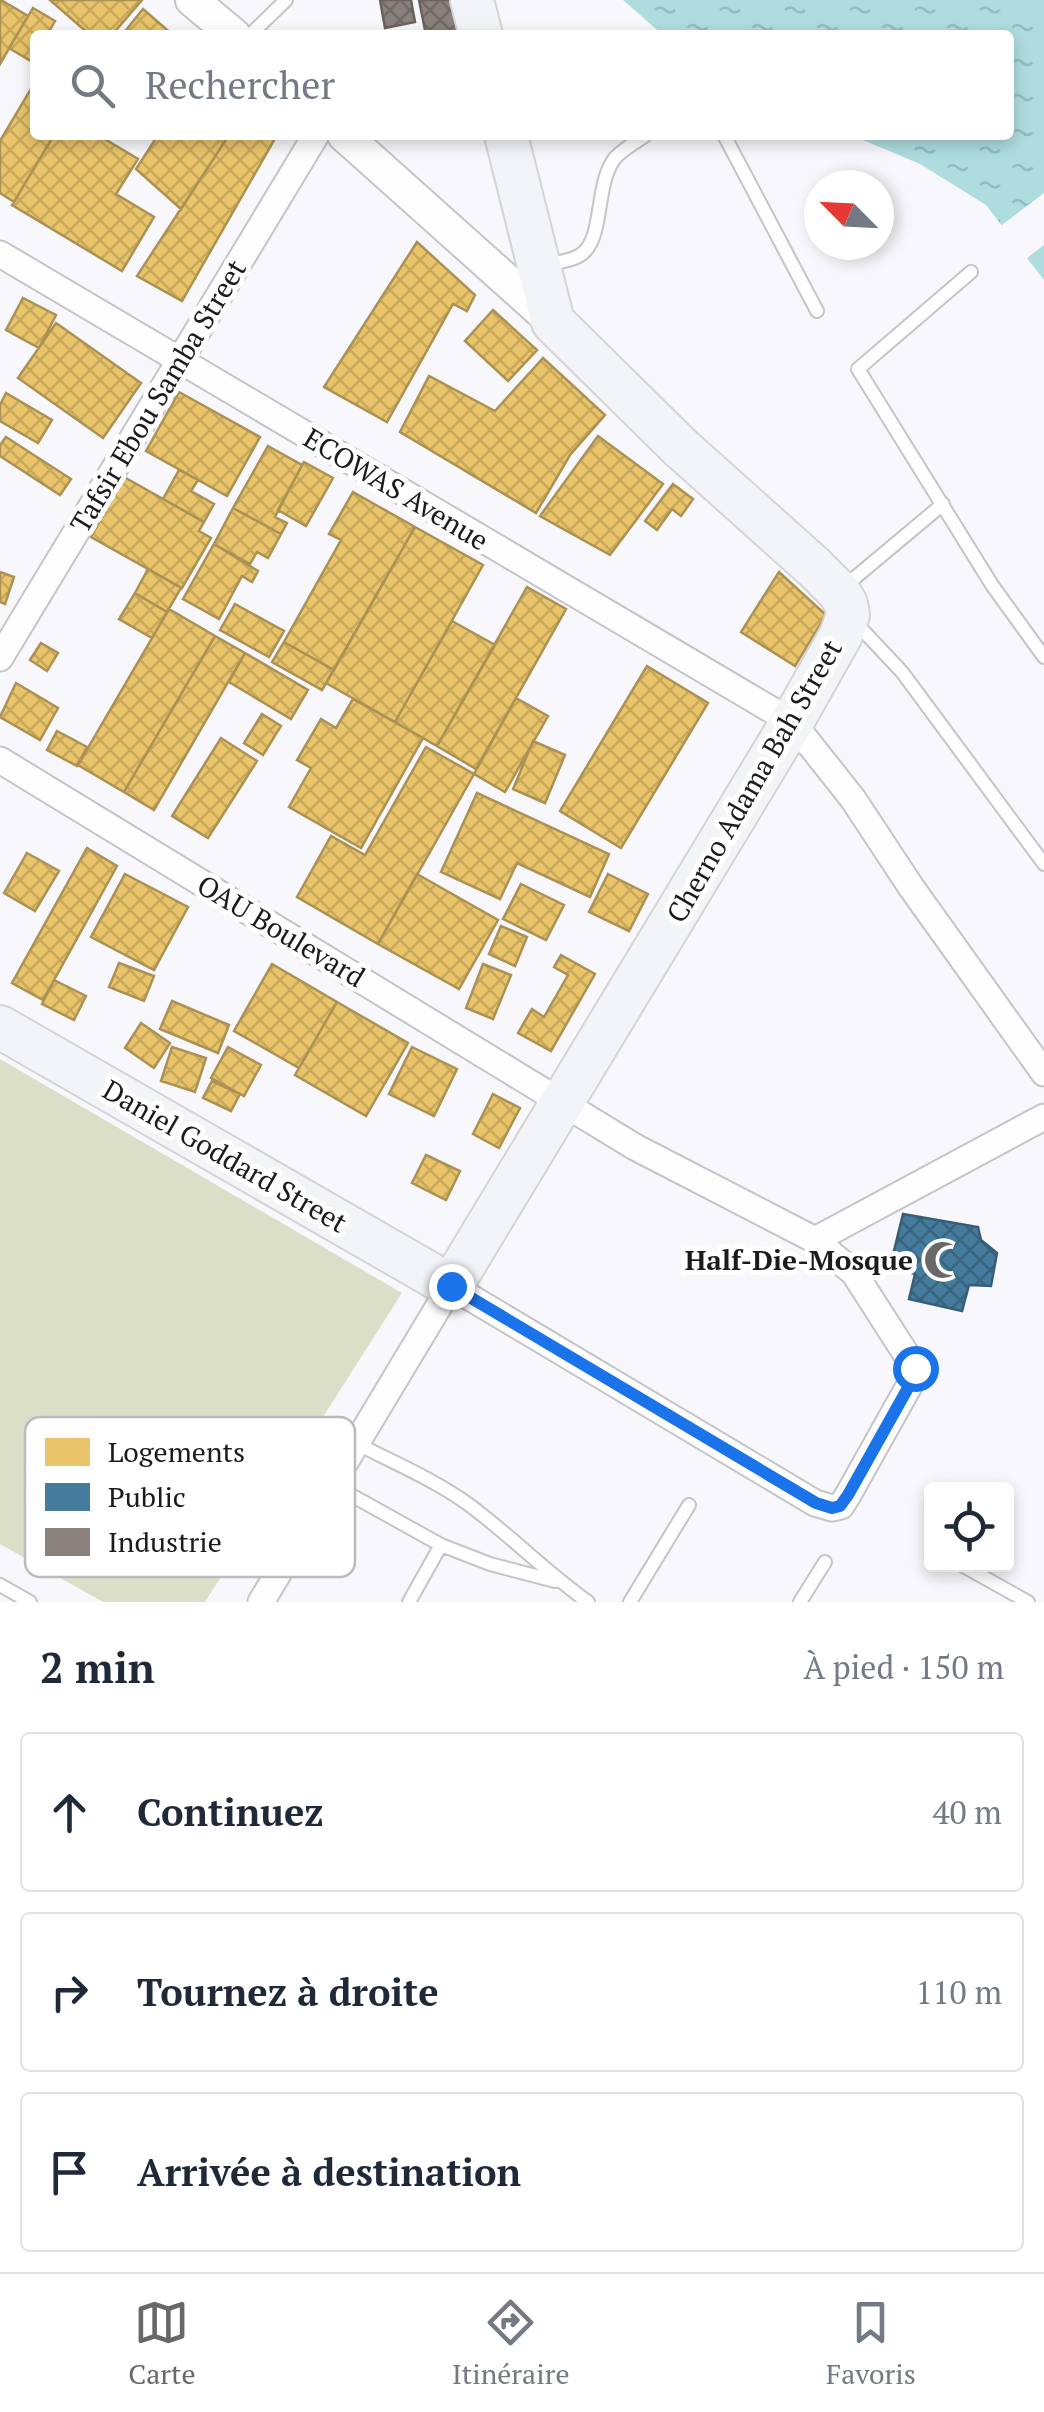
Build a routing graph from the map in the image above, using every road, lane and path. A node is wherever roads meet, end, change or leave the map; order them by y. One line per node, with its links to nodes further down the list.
1 (192, 0): 4 (street)
2 (286, 0): 5 (lane)
3 (472, 0): 6 (highway)
4 (228, 30)
5 (255, 30)
6 (480, 30)
7 (313, 140): 17 (street, Tafsir Ebou Samba Street)
8 (350, 140): 16 (street)
9 (507, 140): 13 (highway)
10 (639, 140): 13 (lane)
11 (727, 140): 15 (lane)
12 (0, 254): 17 (street, ECOWAS Avenue)
13 (538, 266): 16 (highway)
14 (971, 272): 18 (lane)
15 (817, 311)
16 (553, 322): 19 (highway)
17 (180, 358): 21 (street, Tafsir Ebou Samba Street); 22 (street, ECOWAS Avenue)
18 (943, 504): 19 (lane); 20 (lane)
19 (843, 603): 22 (highway, Cherno Adama Bah Street); 24 (lane)
20 (1044, 657)
21 (0, 658)
22 (792, 722): 26 (street); 27 (highway, Cherno Adama Bah Street)
23 (0, 760): 27 (street, OAU Boulevard)
24 (1044, 864)
25 (0, 1027): 30 (highway, Daniel Goddard Street)
26 (1044, 1073)
27 (563, 1102): 29 (street, OAU Boulevard); 30 (highway, Cherno Adama Bah Street)
28 (1044, 1117): 29 (street)
29 (815, 1240): 30 (street, OAU Boulevard)
30 (451, 1286): 31 (street)
31 (358, 1444): 32 (street); 39 (lane)
32 (355, 1449)
33 (355, 1498): 35 (lane)
34 (690, 1505): 45 (lane)
35 (441, 1545): 39 (lane); 43 (lane)
36 (825, 1562): 46 (lane)
37 (974, 1572): 47 (lane)
38 (277, 1577): 42 (street)
39 (561, 1583): 44 (lane)
40 (0, 1585): 41 (lane)
41 (30, 1602)
42 (261, 1602)
43 (409, 1602)
44 (588, 1602)
45 (630, 1602)
46 (801, 1602)
47 (1028, 1602)

